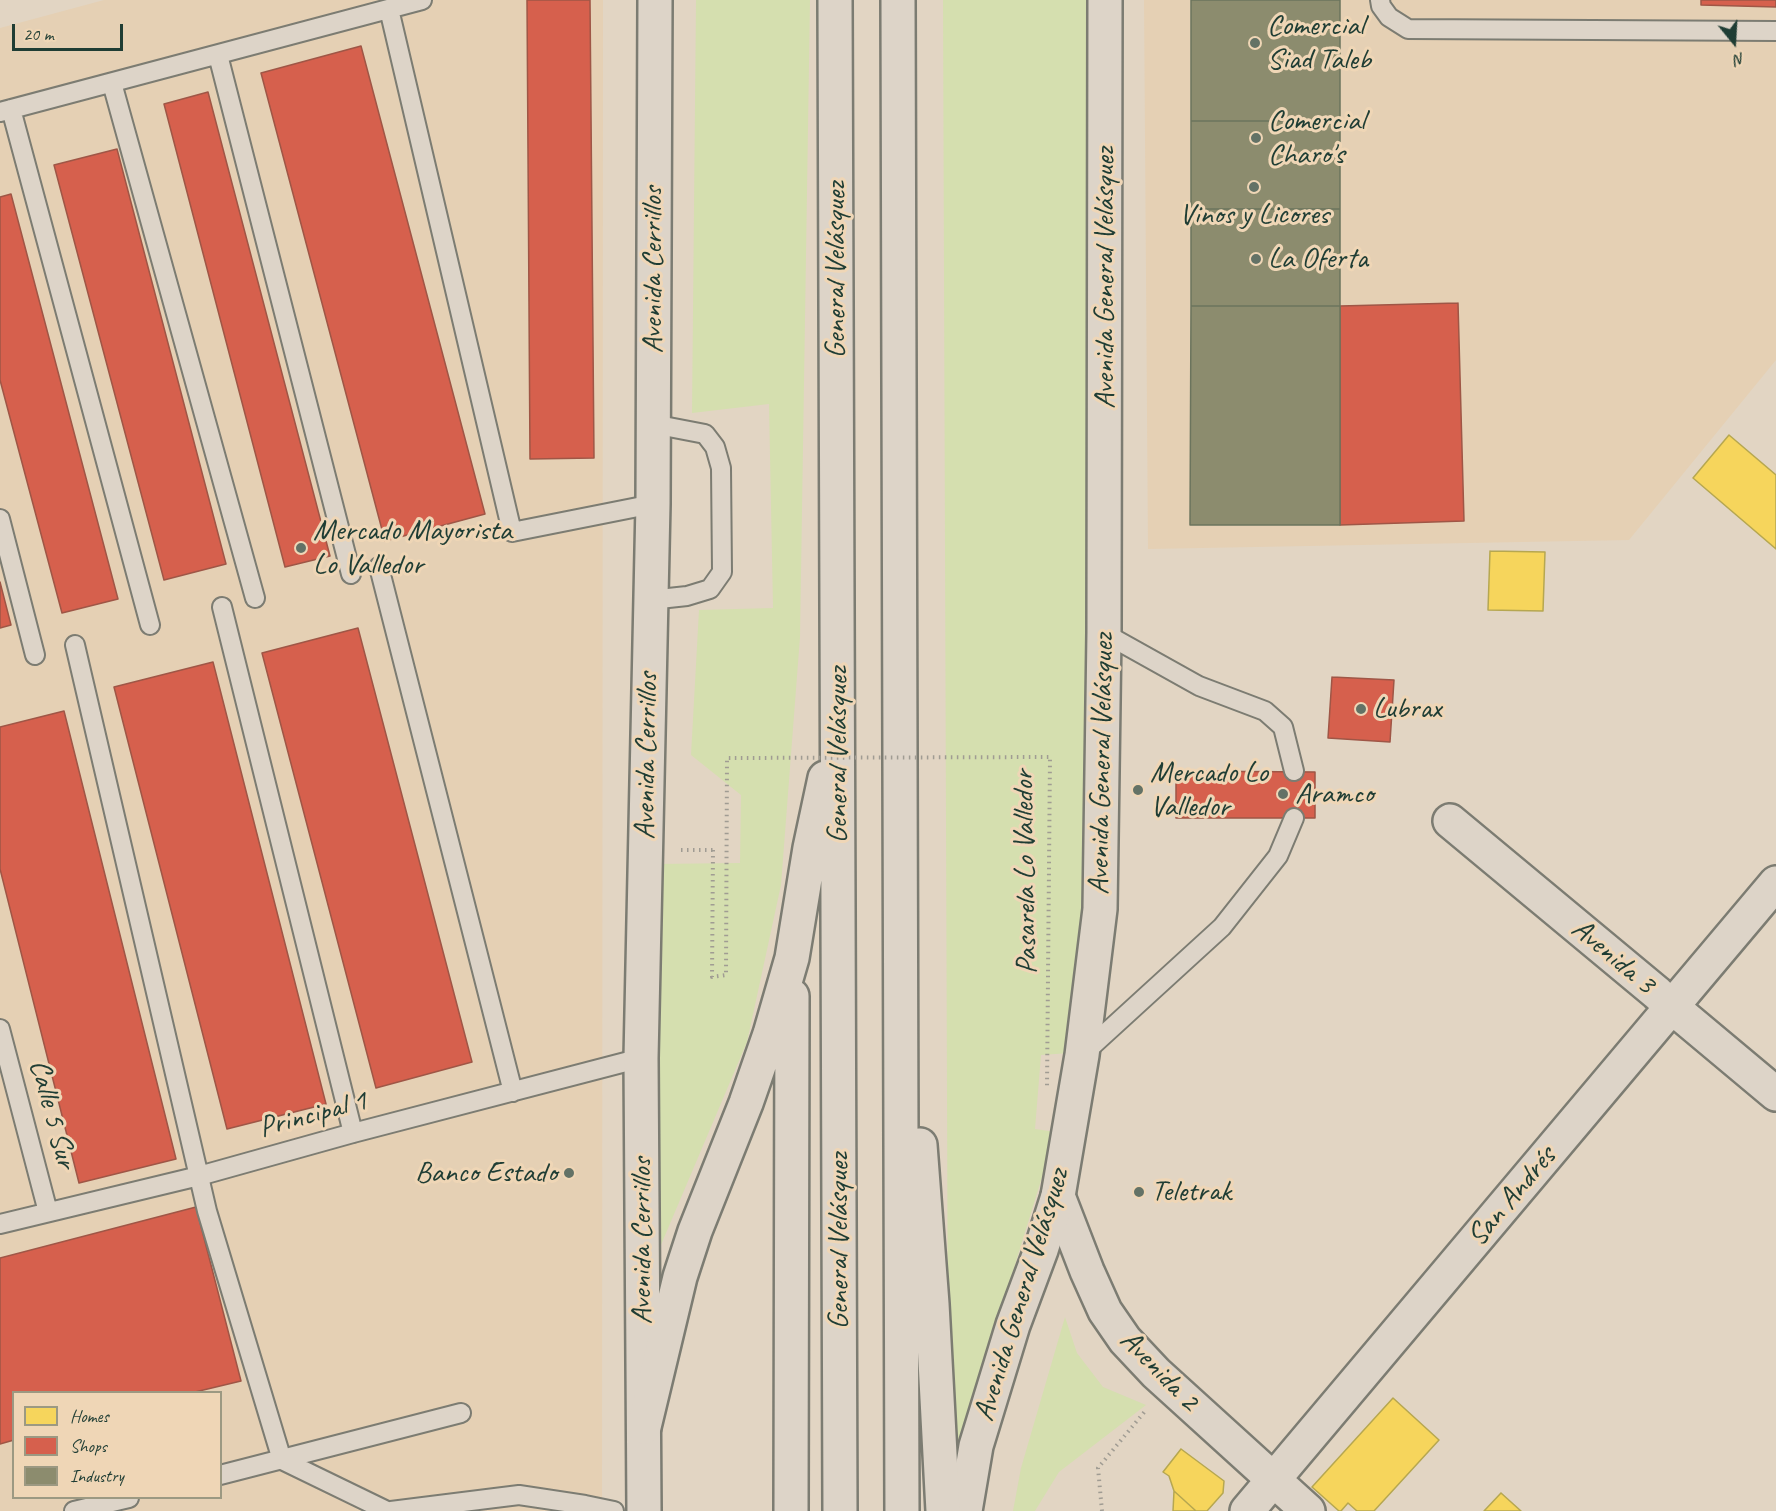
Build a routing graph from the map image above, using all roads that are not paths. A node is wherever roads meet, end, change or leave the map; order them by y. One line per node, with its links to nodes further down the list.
1 (422, 0): 7 (lane)
2 (655, 0): 12 (main road, Avenida Cerrillos)
3 (835, 0): 24 (main road, General Velásquez)
4 (898, 0): 29 (main road, General Velásquez)
5 (1105, 0): 21 (main road, Avenida General Velásquez)
6 (1380, 0): 8 (lane)
7 (389, 9): 9 (lane); 13 (lane)
8 (1776, 31)
9 (218, 55): 10 (lane); 16 (lane)
10 (112, 83): 11 (lane); 17 (lane)
11 (5, 111): 20 (lane)
12 (653, 424): 13 (main road, Avenida Cerrillos); 18 (lane)
13 (652, 504): 18 (main road, Avenida Cerrillos)
14 (0, 519): 23 (lane)
15 (379, 567): 35 (lane)
16 (351, 574)
17 (255, 598)
18 (650, 600): 34 (main road, Avenida Cerrillos)
19 (222, 607): 37 (lane)
20 (150, 626)
21 (1104, 633): 25 (lane); 33 (main road, Avenida General Velásquez)
22 (75, 645): 38 (lane)
23 (35, 655)
24 (838, 717): 30 (main road); 53 (main road, General Velásquez)
25 (1294, 771)
26 (1294, 818): 33 (lane)
27 (1450, 821): 31 (main road, Avenida 3)
28 (1776, 883): 31 (main road, San Andrés)
29 (900, 925): 54 (main road, General Velásquez); 55 (main road)
30 (792, 958): 43 (main road); 52 (main road)
31 (1672, 1007): 36 (main road, Avenida 3); 46 (main road, San Andrés)
32 (0, 1029): 40 (lane, Calle 5 Sur)
33 (1082, 1055): 39 (main road, Avenida General Velásquez)
34 (641, 1058): 35 (lane, Principal 1); 43 (main road, Avenida Cerrillos)
35 (513, 1092): 37 (lane, Principal 1)
36 (1776, 1094)
37 (353, 1133): 38 (lane, Principal 1)
38 (199, 1176): 40 (lane, Principal 1); 44 (lane)
39 (1058, 1197): 46 (main road, Avenida 2); 56 (main road, Avenida General Velásquez)
40 (48, 1212): 41 (lane, Principal 1)
41 (0, 1224)
42 (461, 1413): 44 (lane)
43 (644, 1427): 51 (main road, Avenida Cerrillos)
44 (282, 1460): 45 (lane); 49 (lane)
45 (222, 1475)
46 (1272, 1480): 57 (main road, San Andrés); 58 (main road, Avenida 2)
47 (121, 1499): 48 (lane)
48 (74, 1511)
49 (389, 1511): 50 (lane)
50 (614, 1511)
51 (644, 1511)
52 (791, 1511)
53 (840, 1511)
54 (902, 1511)
55 (943, 1511)
56 (965, 1511)
57 (1247, 1511)
58 (1308, 1511)

